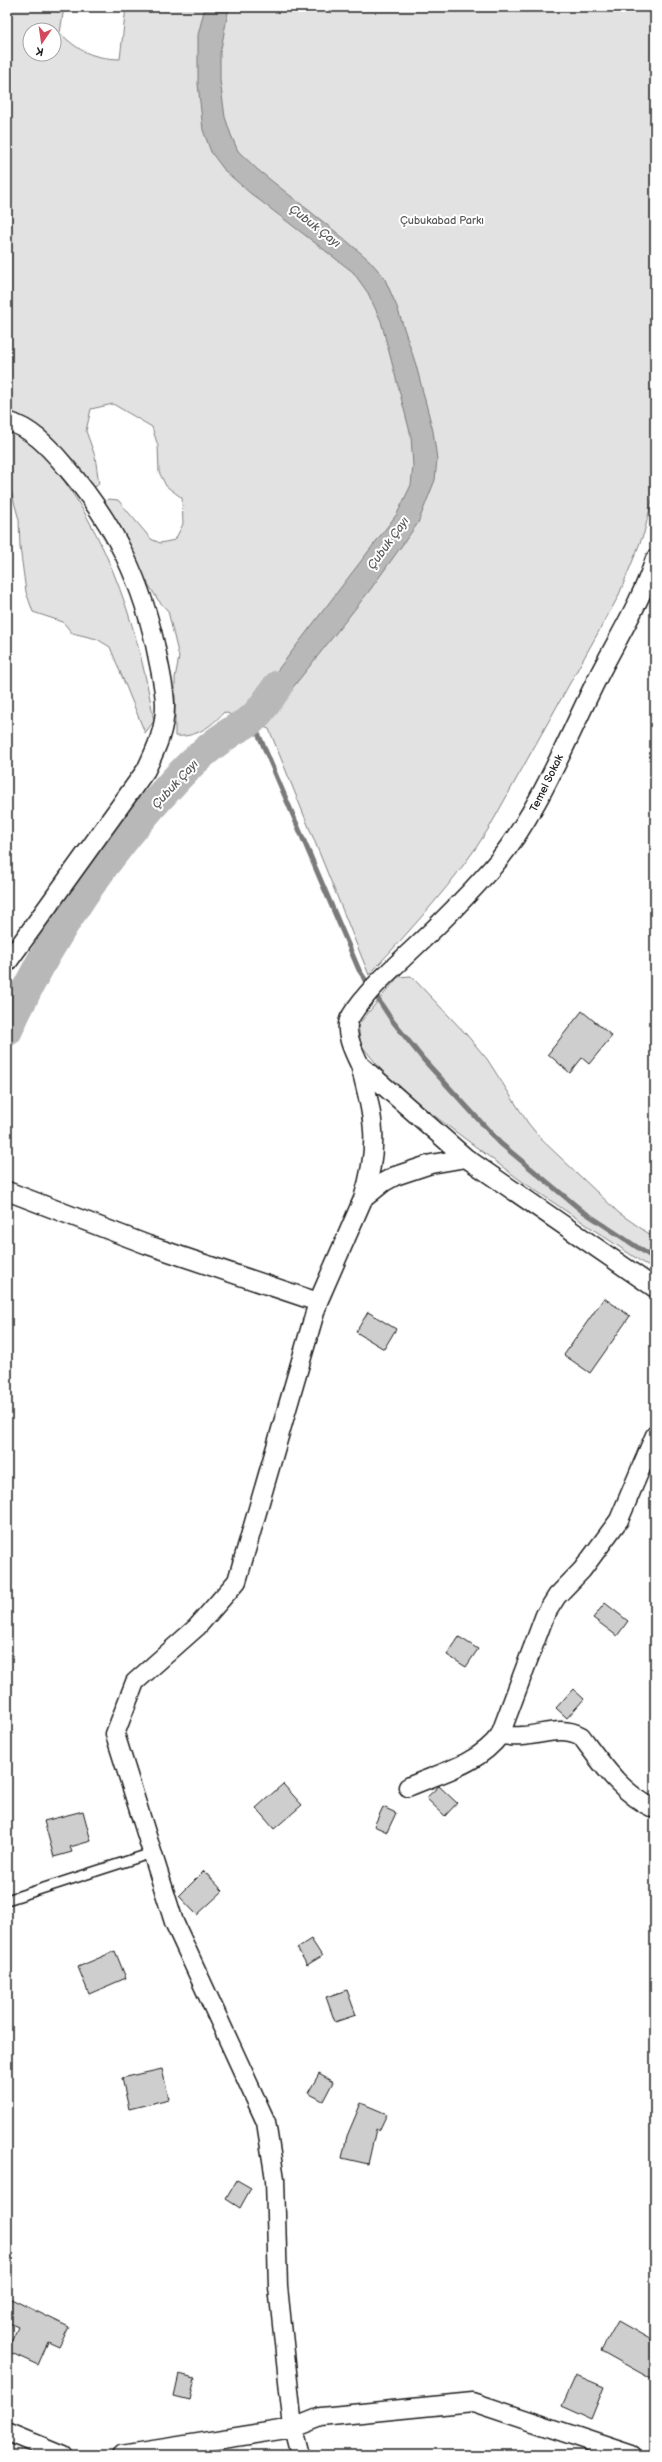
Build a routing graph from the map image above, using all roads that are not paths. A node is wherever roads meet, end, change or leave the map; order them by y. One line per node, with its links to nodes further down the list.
1 (7, 421): 3 (street)
2 (655, 559): 4 (street, Temel Sokak)
3 (7, 963)
4 (360, 1065): 5 (street); 7 (street)
5 (466, 1158): 7 (street); 8 (street)
6 (7, 1191): 9 (street)
7 (363, 1199): 9 (street)
8 (655, 1288)
9 (318, 1302): 14 (street)
10 (655, 1434): 11 (street)
11 (500, 1735): 12 (street); 13 (street)
12 (408, 1787)
13 (655, 1809)
14 (152, 1853): 15 (lane); 16 (street)
15 (7, 1900)
16 (293, 2428): 19 (street); 20 (street); 21 (street)
17 (7, 2432): 18 (street)
18 (63, 2455)
19 (121, 2455)
20 (300, 2455)
21 (632, 2455)

